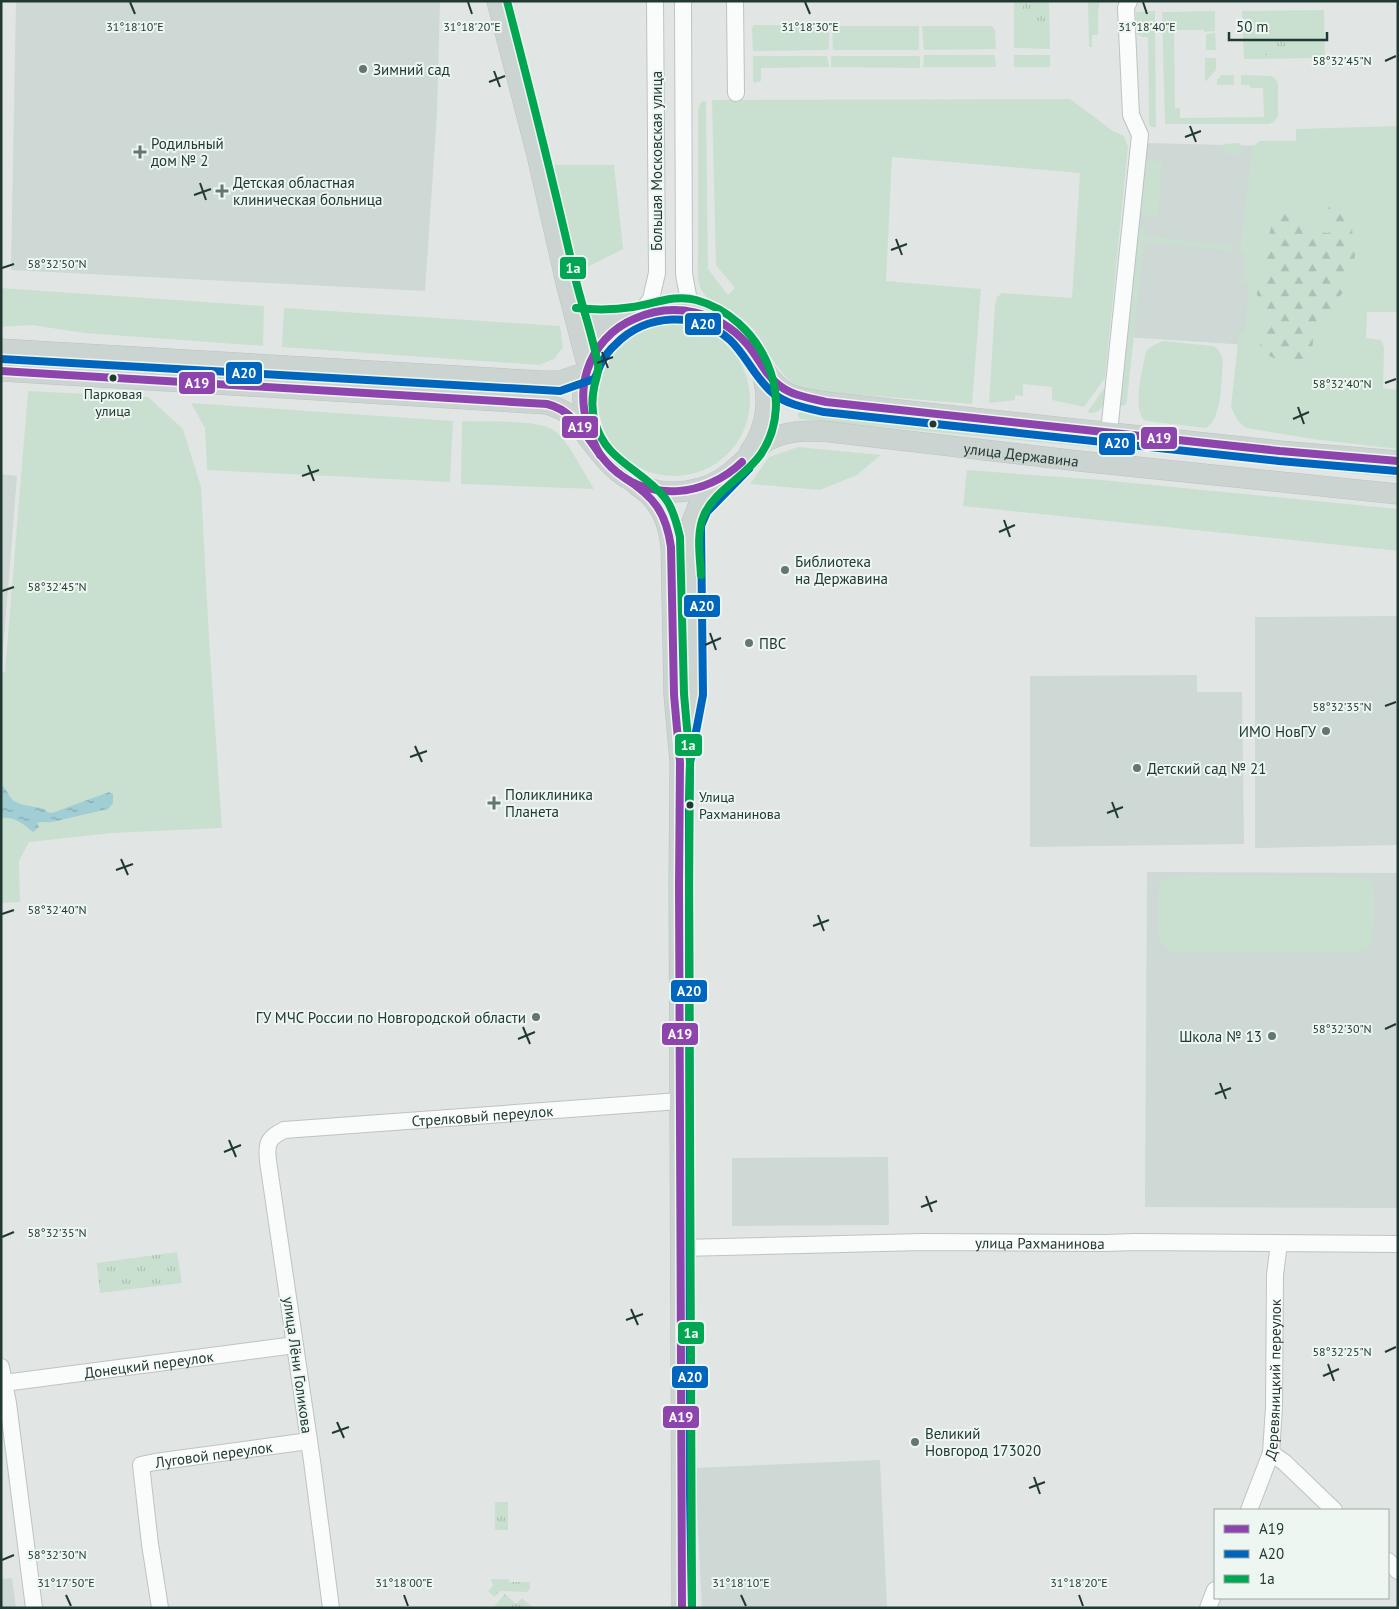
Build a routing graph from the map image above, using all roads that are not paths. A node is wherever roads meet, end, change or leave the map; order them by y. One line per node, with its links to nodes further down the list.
1 (497, 1): 9 (main road)
2 (655, 1): 8 (street, Большая Московская улица)
3 (683, 1): 7 (street, Большая Московская улица)
4 (735, 1): 6 (street)
5 (1129, 1): 14 (street)
6 (736, 93)
7 (696, 311): 8 (main road, улица Державина); 11 (main road, улица Державина)
8 (638, 316): 9 (main road); 12 (main road, улица Державина)
9 (574, 318): 12 (main road)
10 (1, 349): 12 (main road)
11 (757, 360): 14 (main road, улица Державина); 18 (main road, улица Державина)
12 (588, 370): 16 (main road, улица Державина)
13 (1, 371): 16 (main road, улица Державина)
14 (1109, 432): 15 (main road, улица Державина)
15 (1280, 451): 17 (main road, улица Державина); 20 (main road)
16 (600, 454): 19 (main road, улица Державина)
17 (1398, 461)
18 (736, 468): 19 (main road, улица Державина); 20 (main road, улица Державина); 22 (main road)
19 (625, 478): 22 (main road)
20 (1277, 482): 21 (main road, улица Державина)
21 (1398, 494)
22 (680, 762): 23 (main road)
23 (679, 1101): 24 (street, Стрелковый переулок); 27 (main road)
24 (284, 1130): 28 (street, улица Лёни Голикова)
25 (1279, 1243): 26 (street, улица Рахманинова); 27 (street, улица Рахманинова); 31 (street, Деревяницкий переулок)
26 (1398, 1244)
27 (681, 1248): 38 (main road)
28 (295, 1345): 29 (street, Донецкий переулок); 30 (street, улица Лёни Голикова)
29 (3, 1375): 35 (street)
30 (309, 1440): 36 (street, Луговой переулок); 37 (street, улица Лёни Голикова)
31 (1271, 1452): 32 (street, Деревяницкий переулок); 33 (street)
32 (1249, 1509)
33 (1333, 1509)
34 (1214, 1593): 39 (street)
35 (34, 1608)
36 (160, 1608)
37 (331, 1608)
38 (682, 1608)
39 (1208, 1608)

